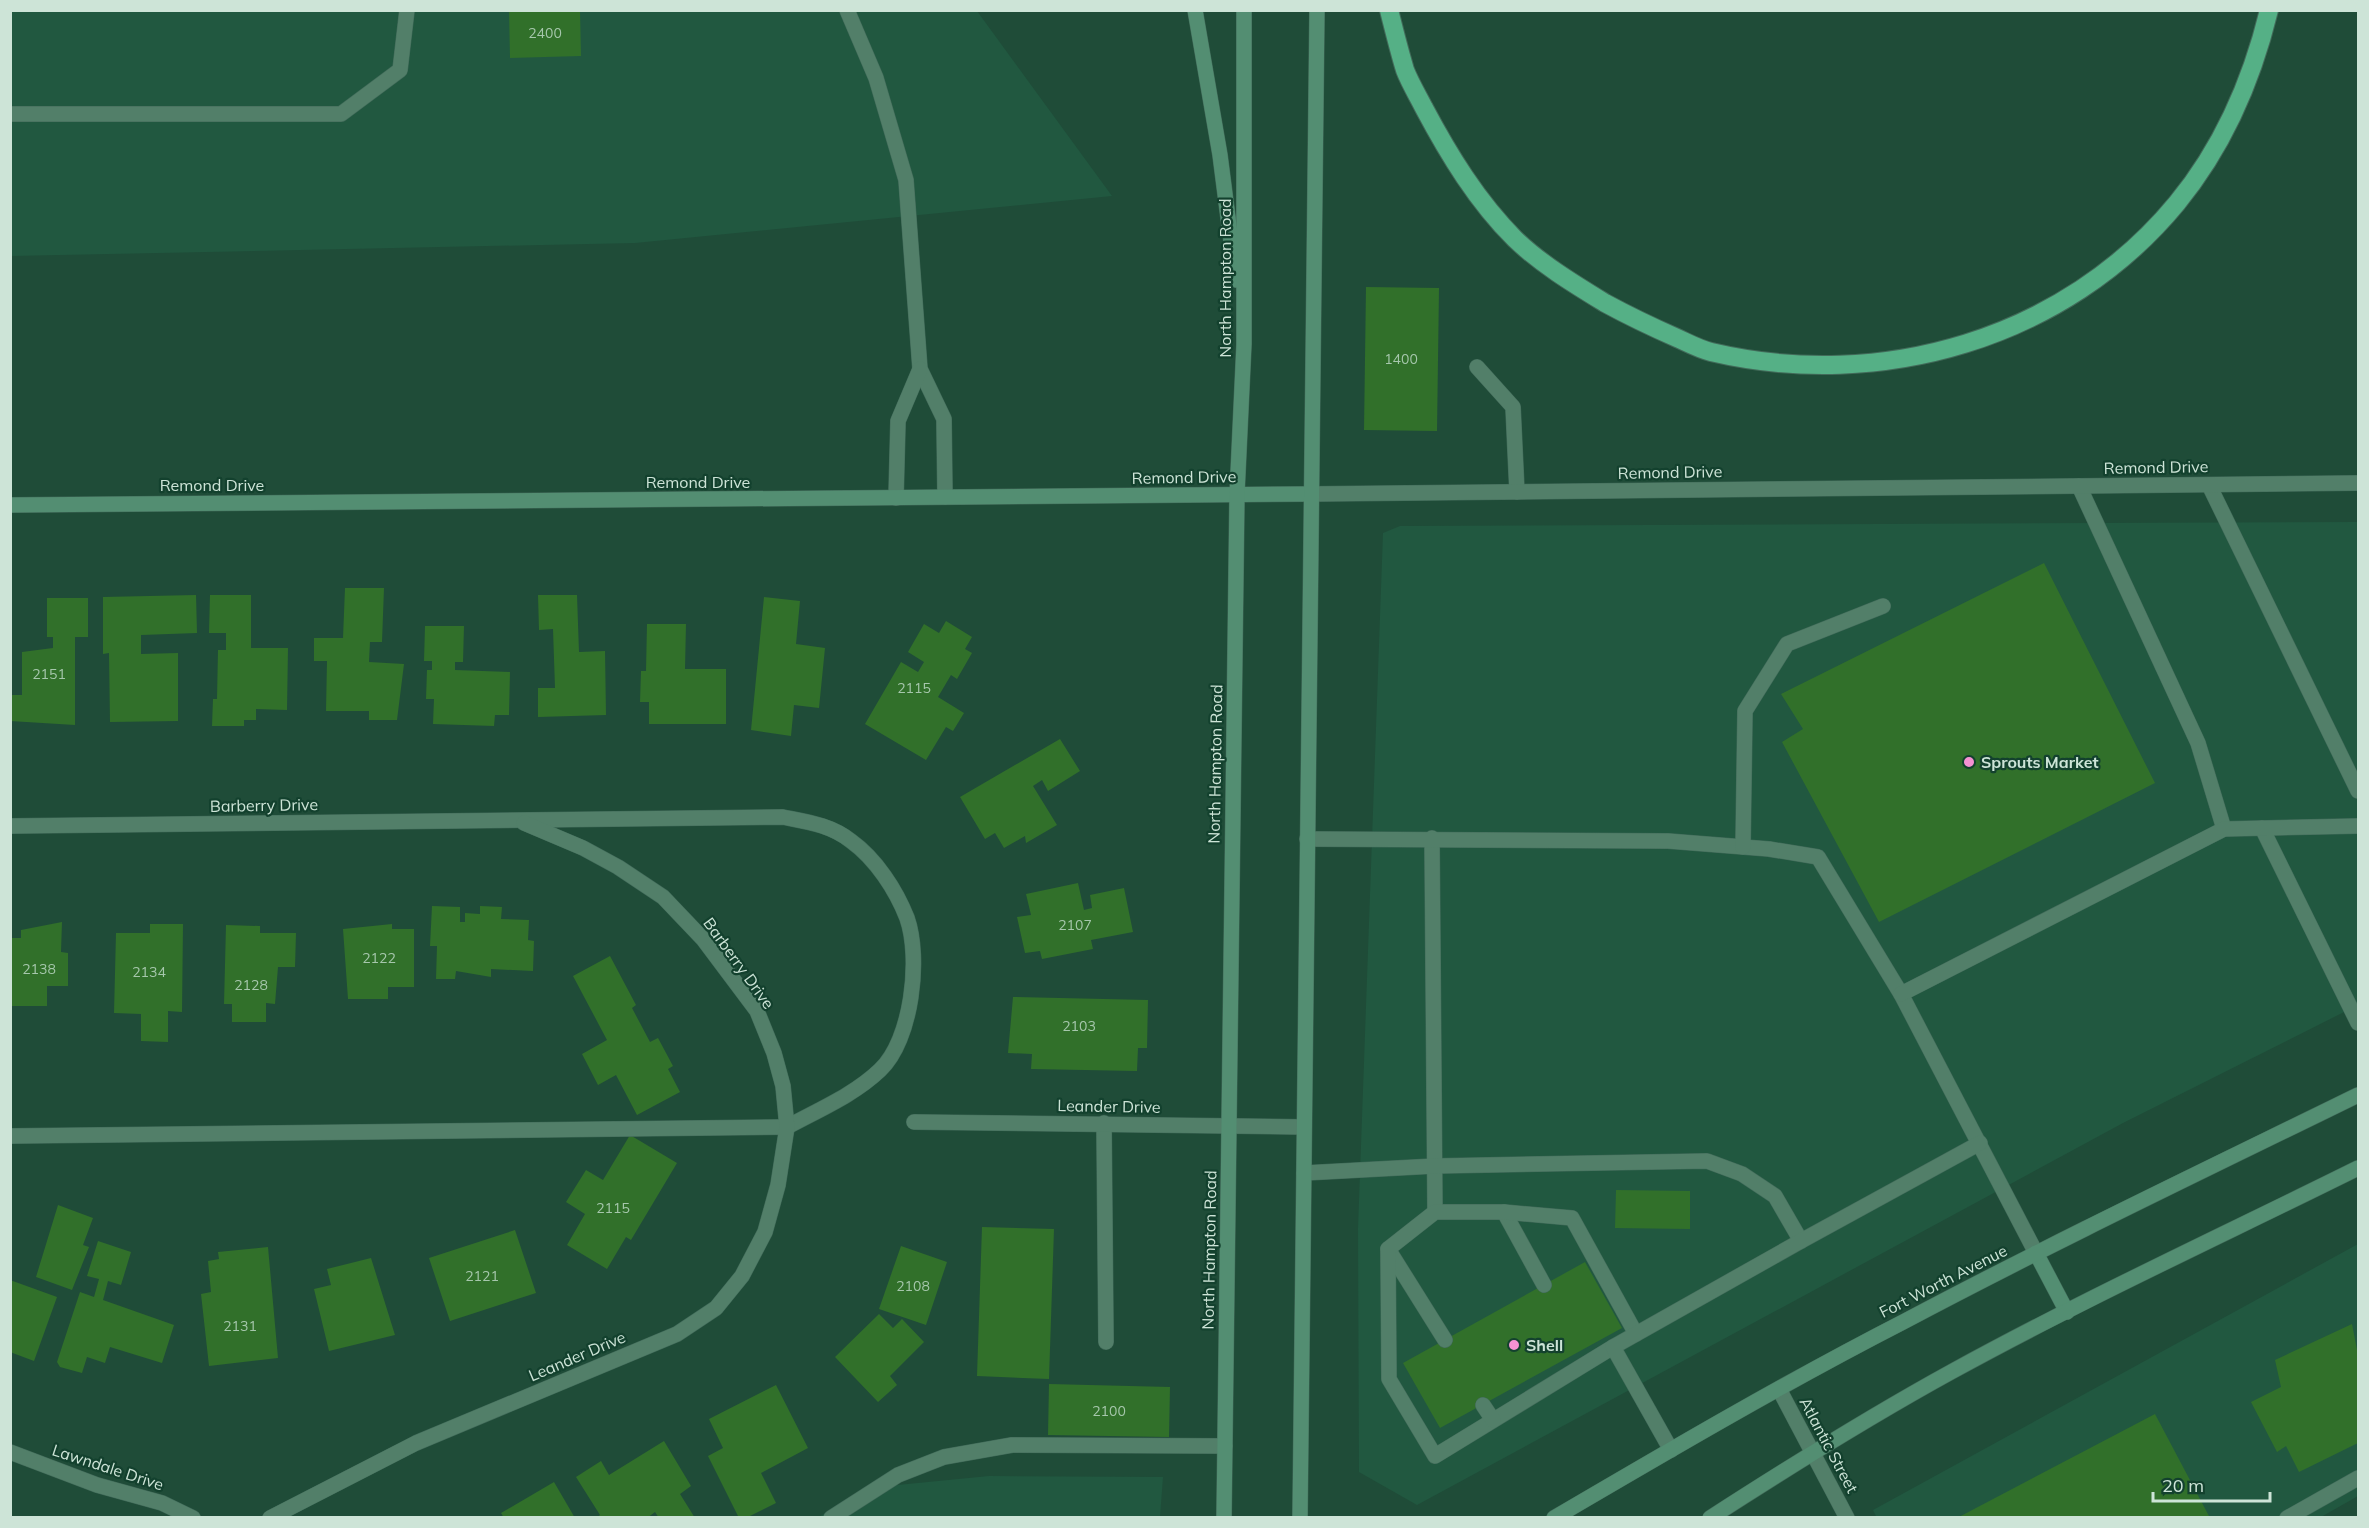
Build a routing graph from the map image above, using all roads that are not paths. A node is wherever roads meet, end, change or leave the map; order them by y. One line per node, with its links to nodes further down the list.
1 (407, 10): 8 (street)
2 (847, 10): 11 (street)
3 (1195, 10): 9 (main road)
4 (1244, 10): 9 (main road, North Hampton Road)
5 (1317, 10): 17 (main road)
6 (1389, 10): 7 (highway)
7 (2269, 10)
8 (10, 114)
9 (1244, 344): 16 (main road, North Hampton Road)
10 (1477, 367): 15 (street)
11 (920, 369): 18 (street); 19 (street)
12 (2358, 483): 13 (street, Remond Drive)
13 (2209, 484): 14 (street, Remond Drive); 22 (street)
14 (2079, 486): 15 (street, Remond Drive); 27 (street)
15 (1517, 492): 17 (street, Remond Drive)
16 (1237, 494): 17 (main road, Remond Drive); 18 (main road, Remond Drive); 36 (main road, North Hampton Road)
17 (1310, 494): 29 (main road)
18 (945, 497): 19 (main road, Remond Drive)
19 (896, 498): 20 (main road, Remond Drive)
20 (10, 505)
21 (1883, 606): 30 (street)
22 (2358, 791)
23 (518, 821): 24 (street, Barberry Drive); 37 (street, Barberry Drive); 37 (street, Barberry Drive)
24 (10, 825)
25 (2358, 826): 26 (street)
26 (2262, 828): 27 (street); 32 (street)
27 (2224, 830): 31 (street)
28 (1432, 838): 29 (street); 30 (street); 41 (street)
29 (1307, 839): 38 (main road)
30 (1743, 847): 31 (street)
31 (1901, 994): 40 (street)
32 (2358, 1023)
33 (2358, 1095): 48 (main road, Fort Worth Avenue)
34 (914, 1122): 35 (street, Leander Drive)
35 (1104, 1124): 36 (street, Leander Drive); 53 (street)
36 (1229, 1125): 38 (street, Leander Drive); 58 (main road, North Hampton Road)
37 (787, 1127): 39 (street); 64 (street, Leander Drive)
38 (1304, 1127): 43 (main road)
39 (10, 1136)
40 (1980, 1143): 46 (street); 48 (street)
41 (1435, 1166): 43 (street); 44 (street); 46 (street)
42 (2358, 1168): 50 (main road)
43 (1304, 1173): 67 (main road)
44 (1436, 1212): 45 (street); 47 (street)
45 (1504, 1212): 49 (street); 51 (street)
46 (1801, 1241): 51 (street)
47 (1388, 1249): 52 (street); 57 (street)
48 (2036, 1253): 50 (main road); 55 (main road, Fort Worth Avenue)
49 (1544, 1285)
50 (2067, 1312): 61 (main road)
51 (1636, 1334): 54 (street)
52 (1445, 1340)
53 (1106, 1342)
54 (1613, 1347): 57 (street); 59 (street)
55 (1779, 1389): 59 (main road, Fort Worth Avenue); 61 (street, Atlantic Street)
56 (1483, 1405): 57 (street)
57 (1493, 1420)
58 (1225, 1446): 65 (street); 66 (main road, North Hampton Road)
59 (1671, 1450): 68 (main road, Fort Worth Avenue)
60 (10, 1452): 63 (street, Lawndale Drive)
61 (1813, 1452): 69 (main road); 70 (street, Atlantic Street)
62 (2358, 1478): 71 (street)
63 (193, 1518)
64 (270, 1518)
65 (831, 1518)
66 (1224, 1518)
67 (1300, 1518)
68 (1554, 1518)
69 (1710, 1518)
70 (1846, 1518)
71 (2287, 1518)

